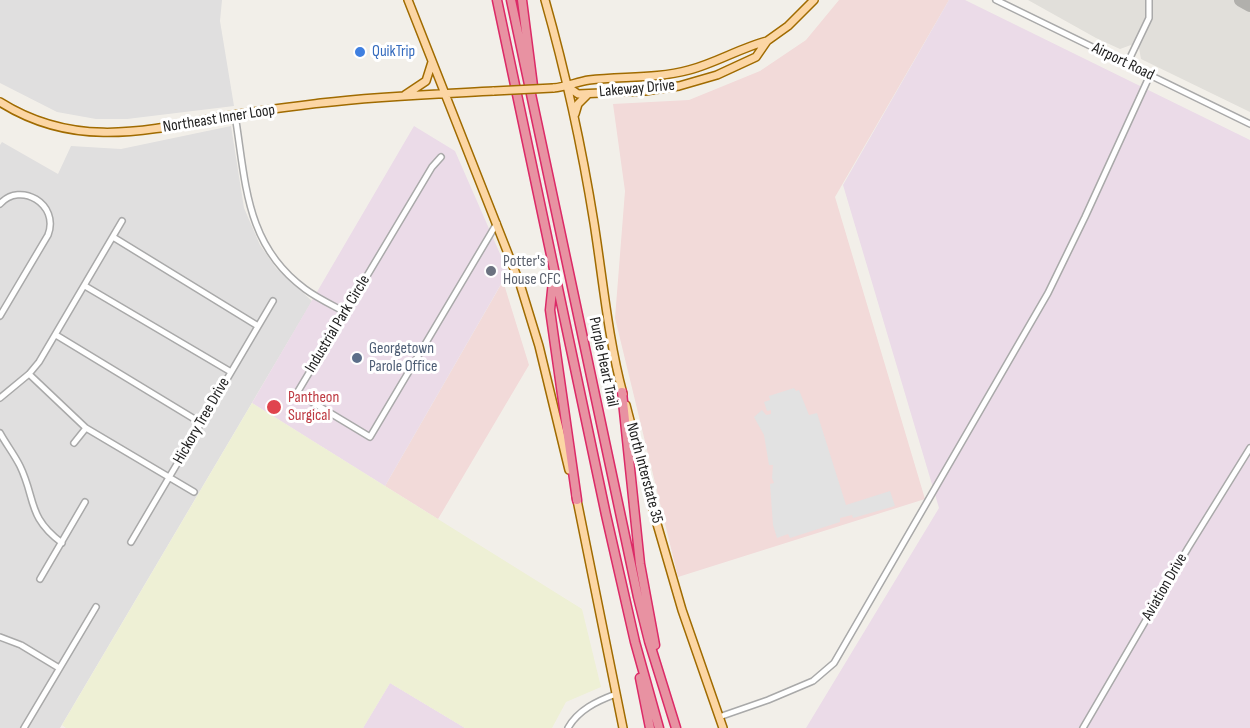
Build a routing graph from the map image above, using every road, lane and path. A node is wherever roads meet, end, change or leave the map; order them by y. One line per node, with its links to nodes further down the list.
1 (408, 0): 10 (main road)
2 (497, 0): 27 (highway, Purple Heart Trail)
3 (511, 0): 20 (highway, Purple Heart Trail)
4 (522, 0): 20 (highway)
5 (545, 0): 13 (main road, North Interstate 35)
6 (814, 0): 9 (main road, Lakeway Drive)
7 (996, 0): 11 (street, Airport Road)
8 (1149, 0): 11 (street)
9 (767, 42): 13 (main road, Lakeway Drive); 15 (main road, Lakeway Drive)
10 (432, 62): 14 (main road); 16 (main road)
11 (1127, 64): 12 (street, Airport Road)
12 (1150, 75): 21 (street, Airport Road); 56 (street)
13 (568, 87): 14 (main road, Lakeway Drive, bridge); 15 (main road, Lakeway Drive); 19 (main road, North Interstate 35)
14 (444, 94): 16 (main road, Northeast Inner Loop); 25 (main road)
15 (588, 94): 19 (main road)
16 (403, 96): 18 (main road, Northeast Inner Loop)
17 (0, 102): 18 (main road, Northeast Inner Loop)
18 (235, 115): 30 (street)
19 (575, 117): 36 (main road, North Interstate 35)
20 (536, 118): 54 (highway, Purple Heart Trail)
21 (1250, 124)
22 (441, 157): 30 (street, Industrial Park Circle)
23 (0, 204): 31 (street)
24 (122, 221): 26 (street)
25 (497, 224): 30 (street, Industrial Park Circle); 45 (main road)
26 (113, 237): 28 (street); 32 (street)
27 (554, 271): 45 (highway); 52 (highway, Purple Heart Trail)
28 (85, 286): 33 (street); 34 (street)
29 (273, 301): 32 (street, Hickory Tree Drive)
30 (345, 312)
31 (0, 316)
32 (258, 326): 34 (street, Hickory Tree Drive)
33 (56, 336): 35 (street); 38 (street)
34 (231, 372): 38 (street, Hickory Tree Drive)
35 (29, 374): 37 (street); 39 (street)
36 (622, 392): 54 (highway); 56 (main road, North Interstate 35)
37 (0, 398)
38 (201, 423): 43 (street, Hickory Tree Drive)
39 (86, 429): 41 (street); 43 (street)
40 (0, 433): 48 (street)
41 (74, 442)
42 (1250, 448): 64 (street, Aviation Drive)
43 (169, 478): 44 (street); 47 (street, Hickory Tree Drive)
44 (194, 492)
45 (577, 500): 55 (main road)
46 (85, 502): 48 (street)
47 (131, 542)
48 (62, 543): 49 (street)
49 (40, 579)
50 (96, 607): 53 (street)
51 (0, 637): 53 (street)
52 (635, 642): 60 (highway); 61 (highway, Purple Heart Trail)
53 (59, 668): 57 (street)
54 (662, 681): 62 (highway, Purple Heart Trail)
55 (616, 694): 58 (street); 59 (main road)
56 (718, 717): 63 (main road, North Interstate 35)
57 (24, 728)
58 (568, 728)
59 (623, 728)
60 (650, 728)
61 (659, 728)
62 (676, 728)
63 (723, 728)
64 (1083, 728)

